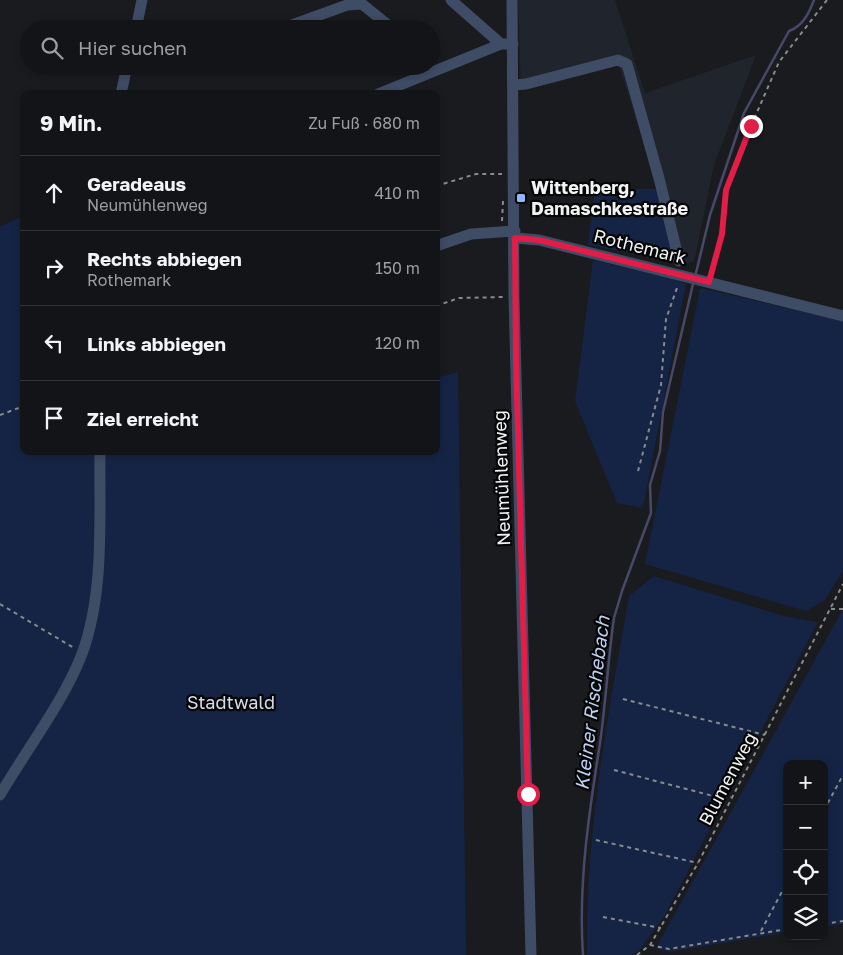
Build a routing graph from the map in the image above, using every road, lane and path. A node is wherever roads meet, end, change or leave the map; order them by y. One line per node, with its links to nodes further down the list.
1 (142, 0): 6 (street)
2 (451, 0): 9 (street)
3 (512, 0): 10 (street, Neumühlenweg)
4 (826, 0): 22 (path)
5 (359, 2): 7 (street); 8 (street)
6 (138, 20)
7 (305, 20)
8 (383, 20)
9 (501, 44): 10 (street); 11 (street)
10 (513, 44): 14 (street, Neumühlenweg)
11 (440, 65)
12 (125, 75): 15 (street)
13 (417, 75): 16 (street)
14 (514, 85): 17 (street, Neumühlenweg); 21 (street)
15 (122, 90)
16 (386, 90)
17 (515, 174): 18 (path); 19 (street, Neumühlenweg)
18 (440, 185)
19 (515, 234): 20 (street, Rothemark); 22 (street, Rothemark); 23 (street, Neumühlenweg)
20 (440, 245)
21 (679, 260)
22 (695, 278): 25 (street, Rothemark); 29 (path)
23 (514, 297): 24 (path); 52 (street, Neumühlenweg)
24 (440, 305)
25 (843, 316)
26 (20, 408): 27 (path)
27 (0, 415)
28 (100, 455): 34 (street)
29 (638, 471)
30 (843, 584): 32 (path)
31 (0, 604): 34 (path)
32 (831, 608): 33 (path); 36 (path, Blumenweg)
33 (843, 609)
34 (82, 653): 39 (street)
35 (623, 699): 36 (path)
36 (765, 735): 40 (path, Blumenweg)
37 (614, 770): 40 (path)
38 (843, 774): 41 (path)
39 (0, 796)
40 (731, 797): 43 (path, Blumenweg)
41 (827, 805)
42 (596, 840): 43 (path)
43 (698, 863): 48 (path, Blumenweg)
44 (783, 890): 50 (path)
45 (603, 917): 48 (path)
46 (843, 921): 47 (path)
47 (828, 923)
48 (661, 928): 51 (path, Blumenweg)
49 (783, 929): 50 (path)
50 (761, 932): 51 (path)
51 (650, 945): 53 (path, Blumenweg)
52 (532, 955)
53 (637, 955)

